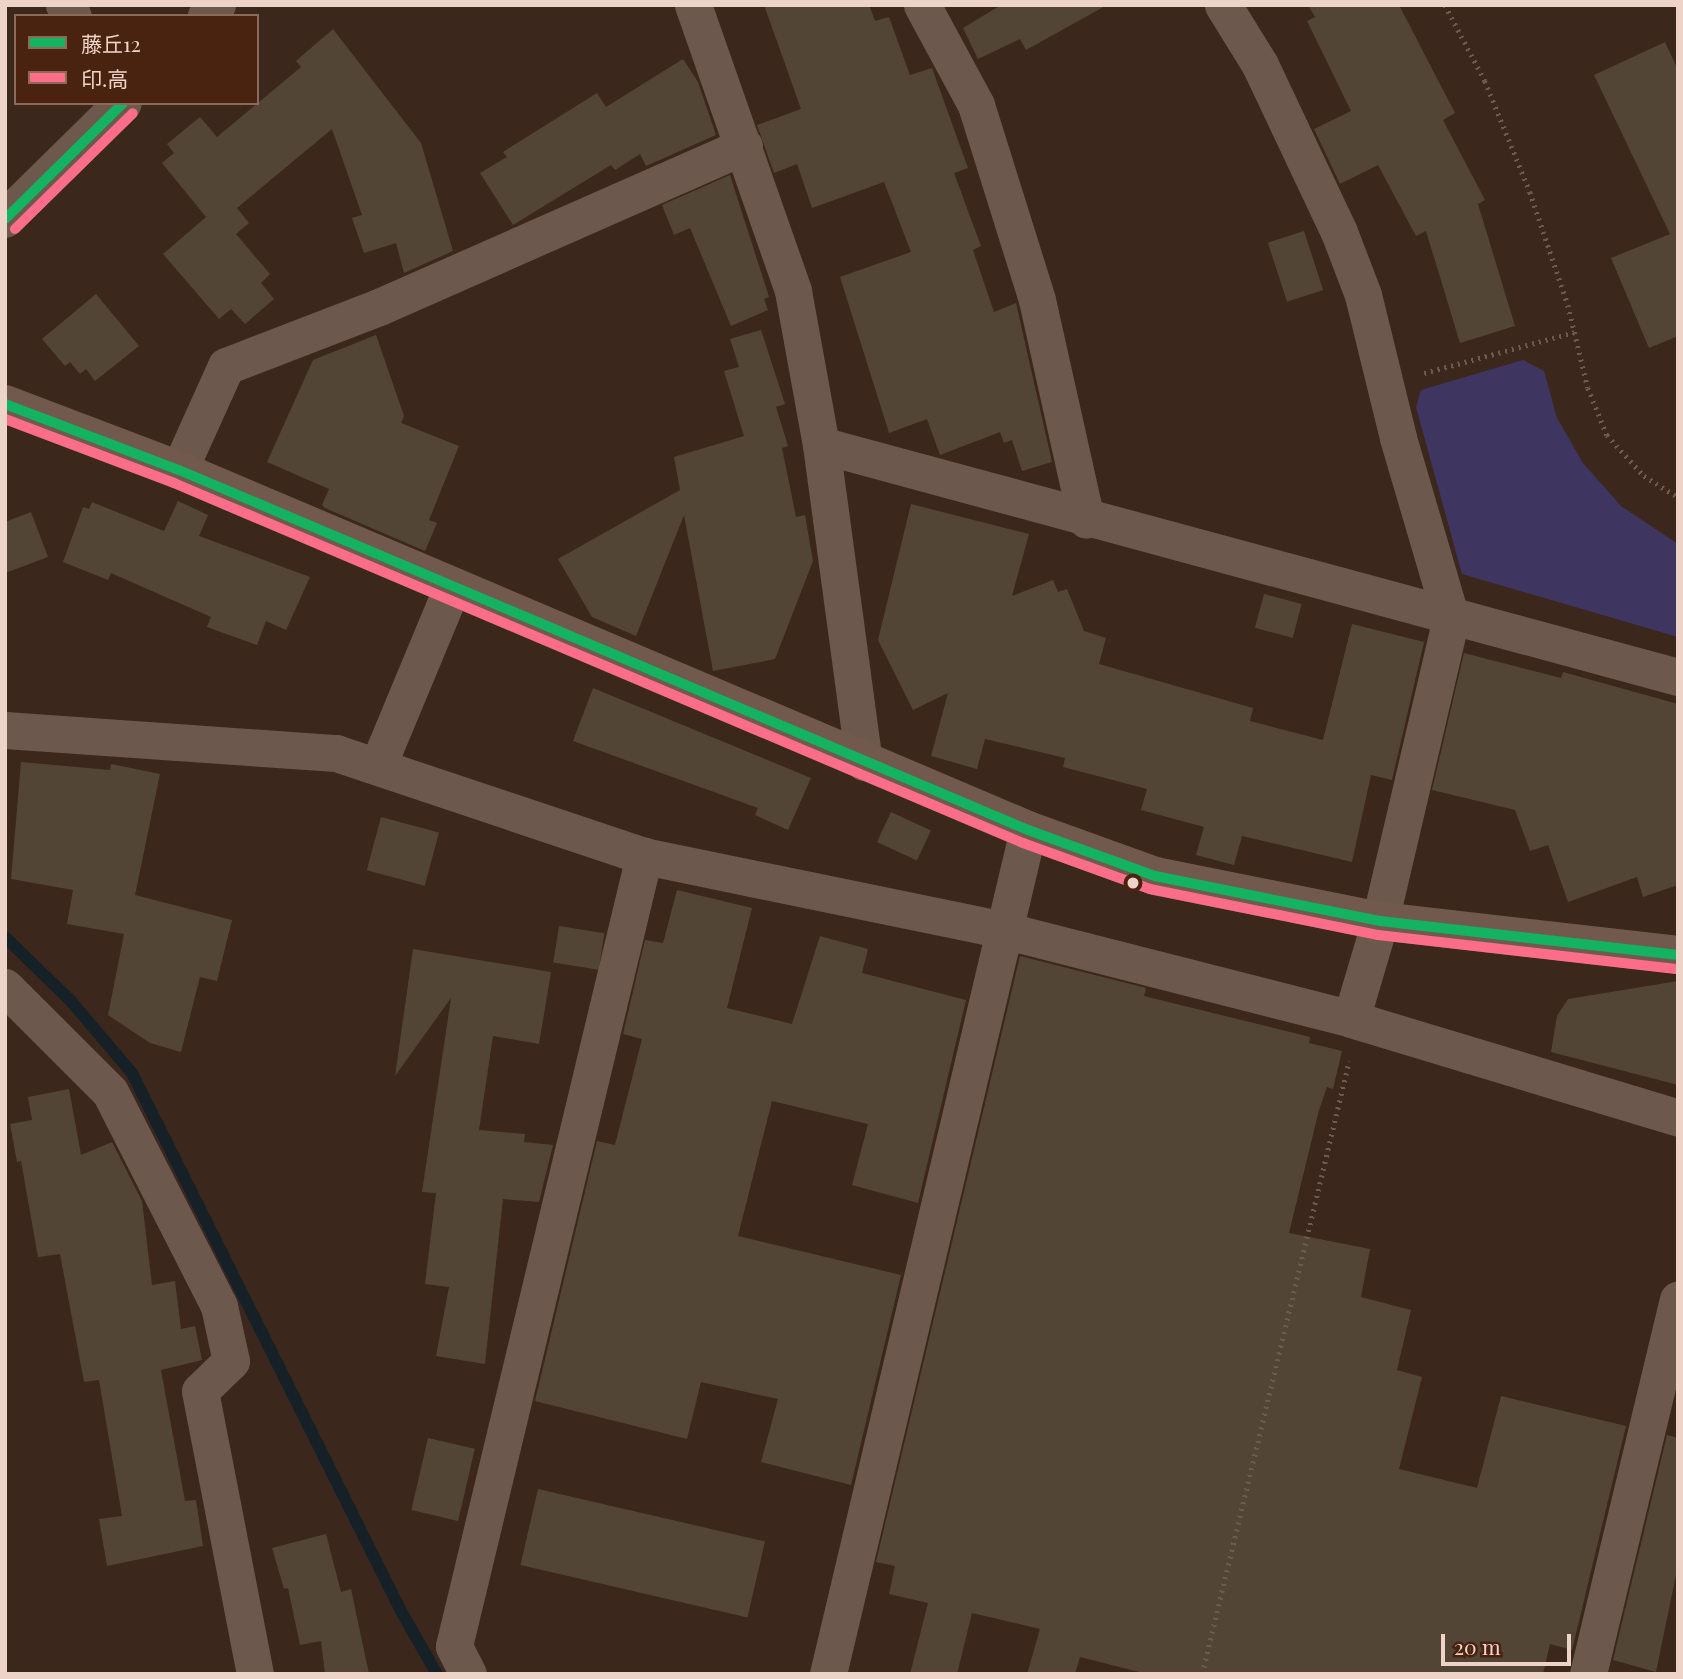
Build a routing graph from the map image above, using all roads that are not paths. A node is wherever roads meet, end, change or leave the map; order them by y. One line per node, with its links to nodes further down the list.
1 (693, 5): 5 (street)
2 (922, 5): 10 (street)
3 (1223, 5): 12 (street)
4 (121, 105): 6 (street)
5 (744, 146): 8 (street); 9 (street)
6 (5, 219)
7 (5, 404): 9 (main road)
8 (821, 445): 10 (street); 15 (street)
9 (179, 470): 11 (main road)
10 (1086, 520): 12 (street)
11 (452, 587): 15 (main road); 16 (street)
12 (1451, 618): 13 (street); 19 (street)
13 (1678, 677)
14 (5, 730): 16 (street)
15 (864, 762): 17 (main road)
16 (378, 765): 18 (street)
17 (1028, 830): 19 (main road); 20 (street)
18 (645, 856): 20 (street); 27 (street)
19 (1380, 922): 21 (main road); 23 (street)
20 (1003, 930): 23 (street); 28 (street)
21 (1678, 955)
22 (5, 987): 26 (street)
23 (1354, 1021): 24 (street)
24 (1678, 1118)
25 (1678, 1300): 29 (street)
26 (256, 1674)
27 (468, 1674)
28 (828, 1674)
29 (1588, 1674)

